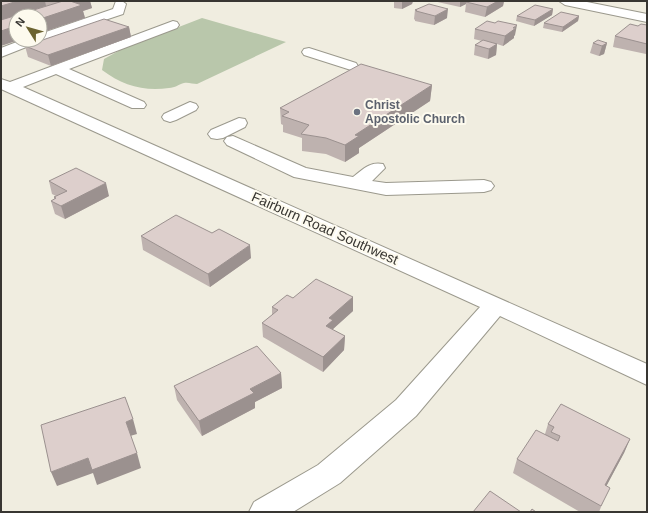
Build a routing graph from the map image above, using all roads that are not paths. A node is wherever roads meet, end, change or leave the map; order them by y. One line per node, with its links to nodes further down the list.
1 (565, 1): 3 (street)
2 (120, 4): 5 (street)
3 (647, 18)
4 (173, 25): 10 (street)
5 (48, 35)
6 (12, 48): 7 (street)
7 (1, 52)
8 (309, 52): 9 (street)
9 (351, 66)
10 (56, 69): 11 (street); 12 (street)
11 (6, 85): 19 (street, Fairburn Road Southwest)
12 (138, 105)
13 (190, 107): 14 (street)
14 (170, 117)
15 (239, 123): 17 (street)
16 (376, 168): 17 (street)
17 (357, 183): 18 (street)
18 (484, 186)
19 (496, 305): 20 (street, Fairburn Road Southwest); 21 (street)
20 (647, 375)
21 (265, 512)

